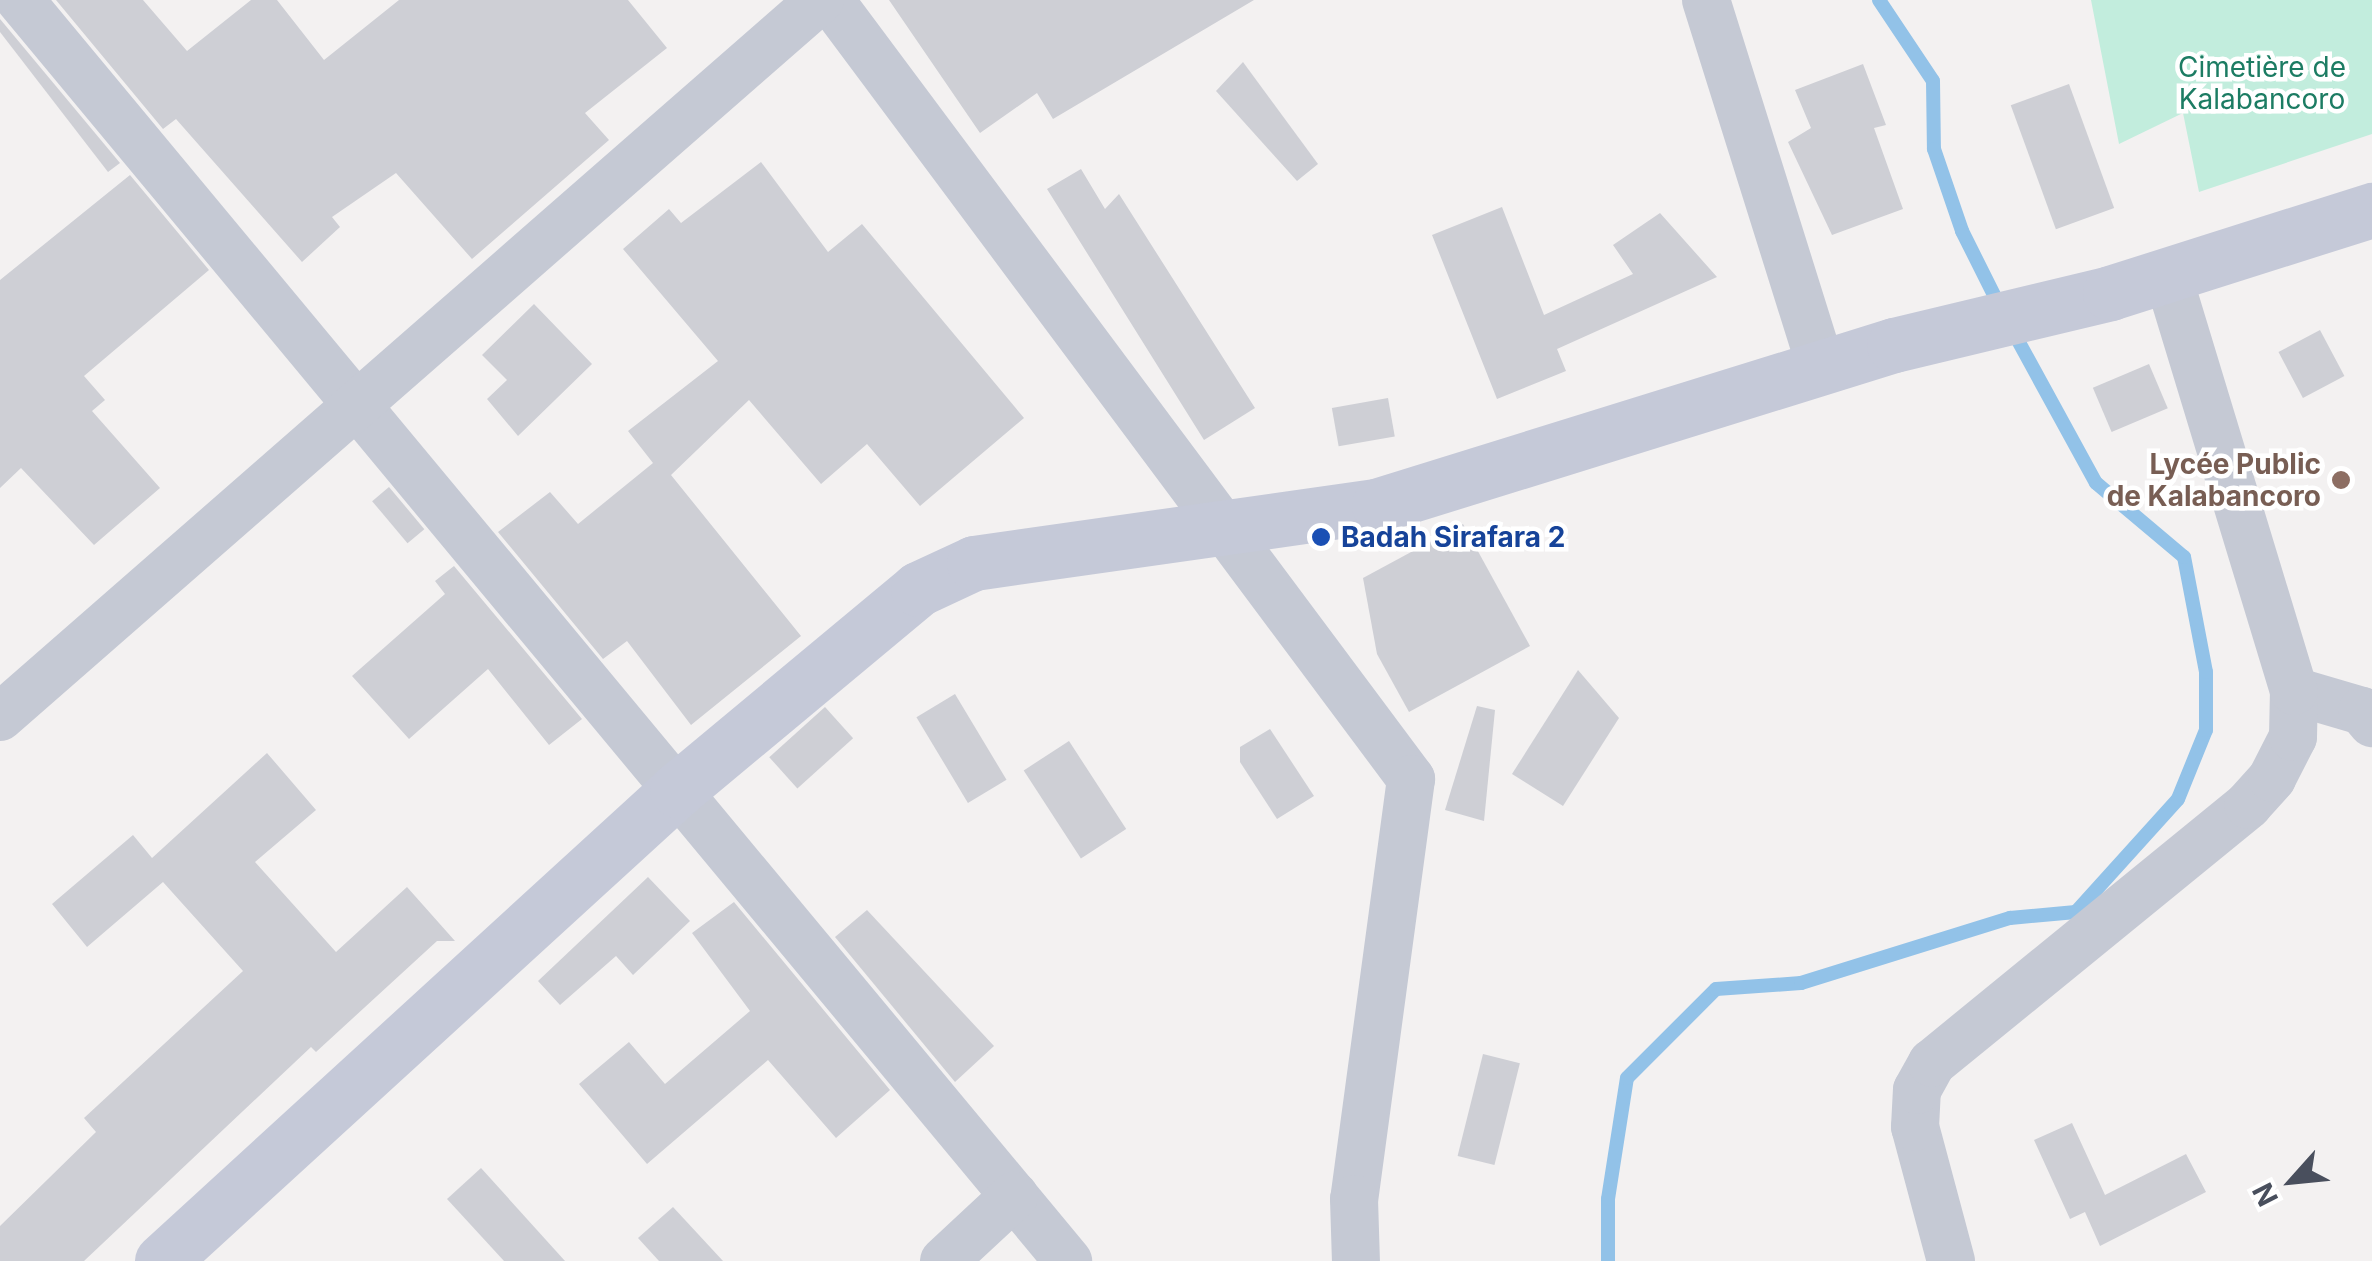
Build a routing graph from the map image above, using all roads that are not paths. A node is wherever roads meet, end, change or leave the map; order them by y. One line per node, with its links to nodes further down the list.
1 (20, 0): 8 (street)
2 (820, 0): 8 (street)
3 (830, 0): 9 (street)
4 (1706, 0): 7 (street)
5 (2372, 210): 6 (main road)
6 (2168, 275): 7 (main road); 10 (street)
7 (1821, 368): 9 (main road)
8 (357, 404): 11 (street); 13 (street)
9 (1224, 527): 13 (main road); 18 (street)
10 (2294, 691): 12 (street); 19 (street)
11 (0, 717)
12 (2372, 723)
13 (677, 790): 14 (street); 15 (main road)
14 (1014, 1196): 16 (street); 17 (street)
15 (162, 1261)
16 (944, 1261)
17 (1068, 1261)
18 (1356, 1261)
19 (1951, 1261)

